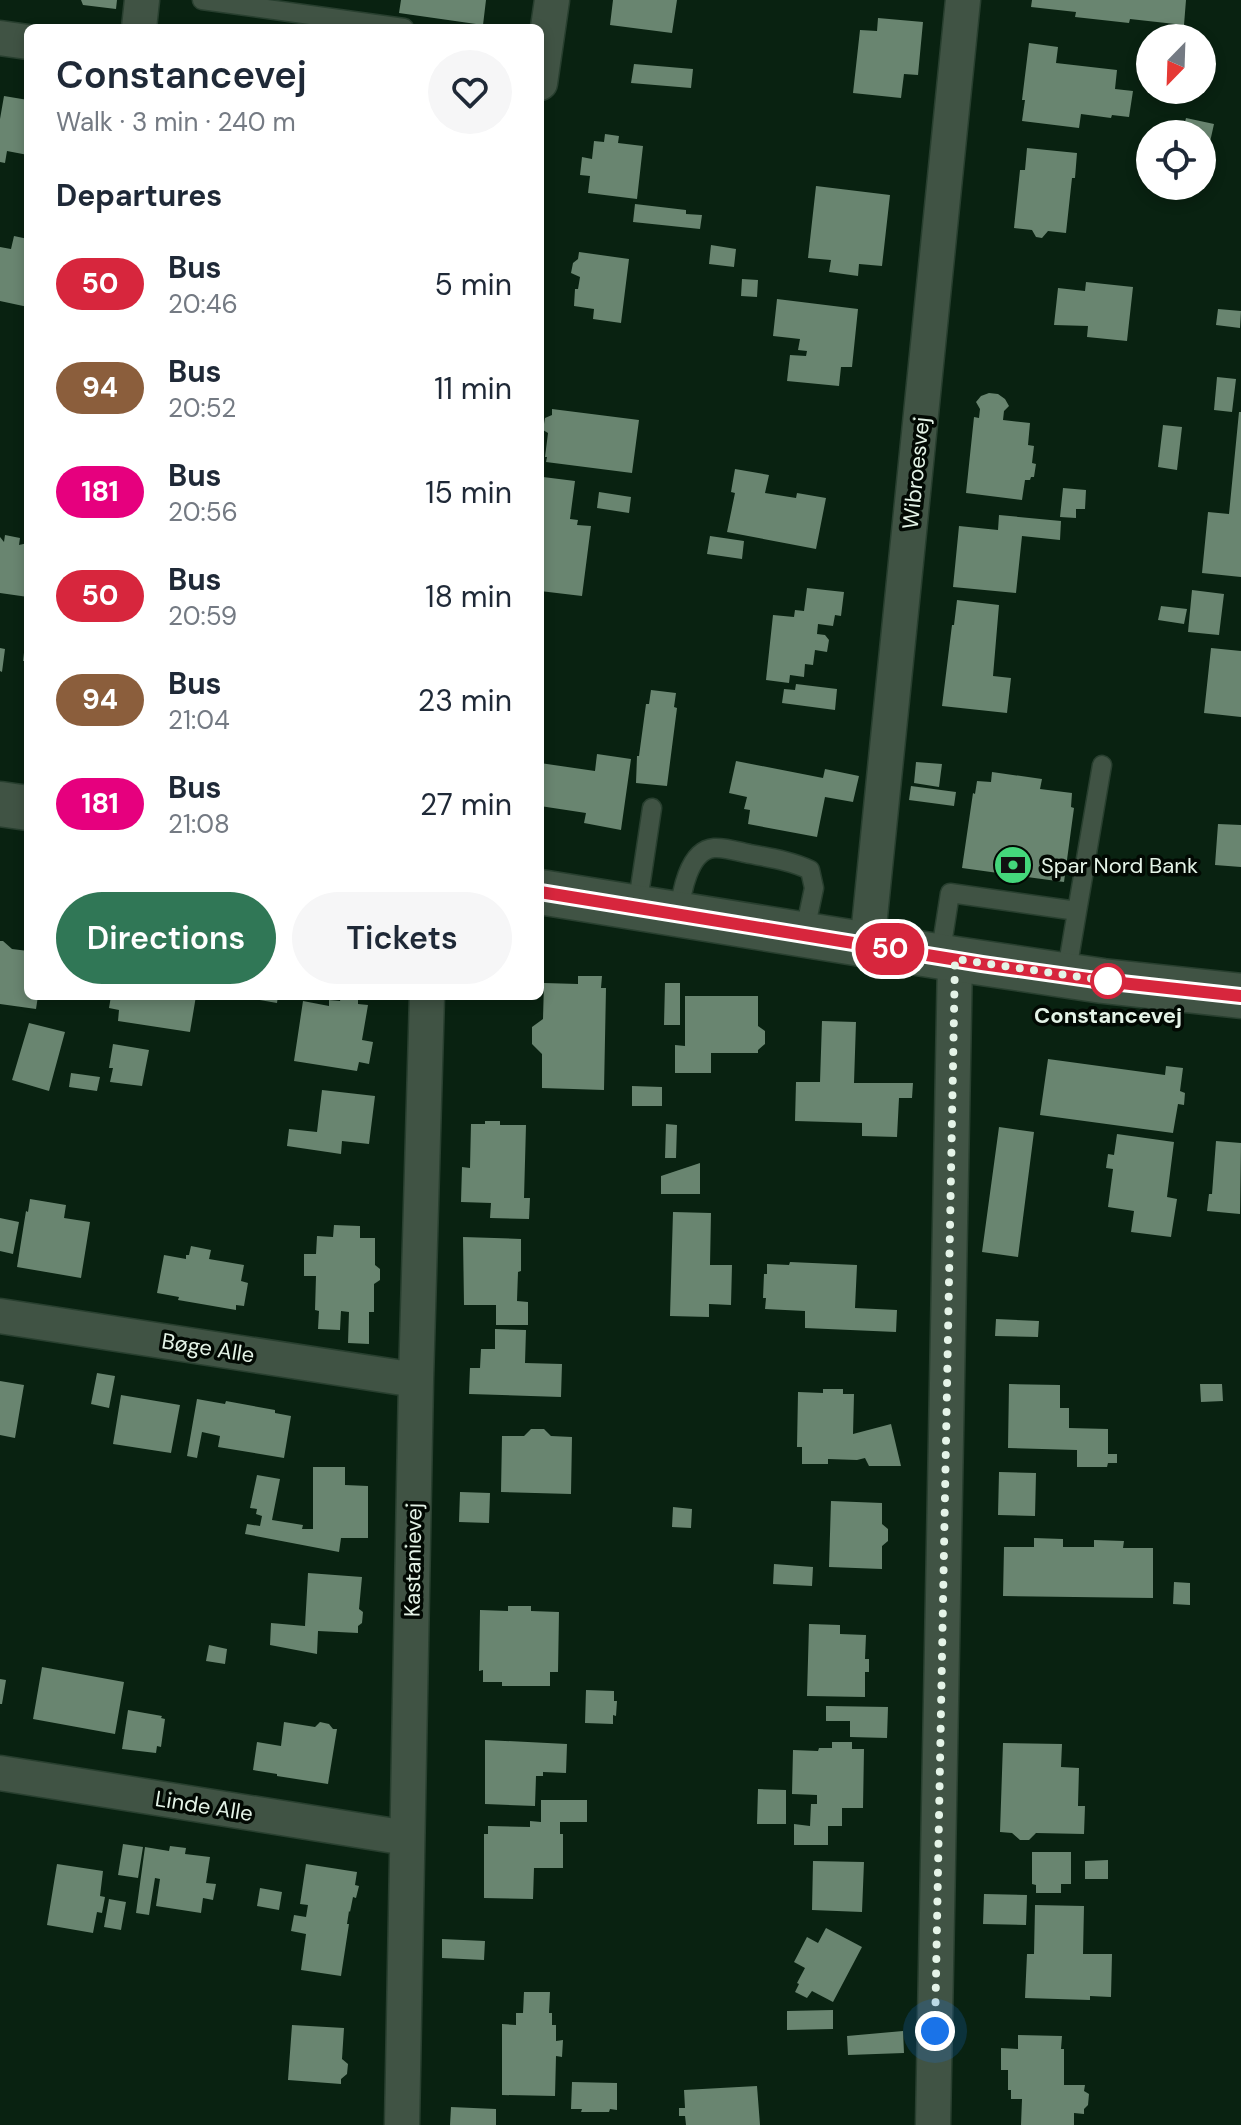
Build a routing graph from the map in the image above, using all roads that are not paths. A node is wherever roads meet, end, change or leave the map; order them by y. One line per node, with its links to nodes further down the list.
1 (142, 0): 5 (street)
2 (202, 0): 6 (lane)
3 (552, 0): 9 (street)
4 (963, 0): 18 (street, Wibroesvej)
5 (139, 24)
6 (375, 24)
7 (0, 38): 8 (street)
8 (24, 41)
9 (544, 42)
10 (1102, 765): 16 (lane)
11 (0, 804): 12 (street)
12 (24, 807)
13 (652, 808): 15 (lane)
14 (544, 893): 15 (street)
15 (660, 911): 17 (street); 17 (lane)
16 (1077, 911): 19 (lane); 20 (lane)
17 (804, 935): 18 (street)
18 (867, 946): 19 (street)
19 (947, 958): 20 (street); 28 (street)
20 (1066, 976): 21 (street)
21 (1241, 996)
22 (427, 1000): 24 (street, Kastanievej)
23 (0, 1316): 24 (street, Bøge Alle)
24 (416, 1380): 26 (street, Kastanievej)
25 (0, 1773): 26 (street, Linde Alle)
26 (407, 1838): 27 (street, Kastanievej)
27 (402, 2125)
28 (933, 2125)

